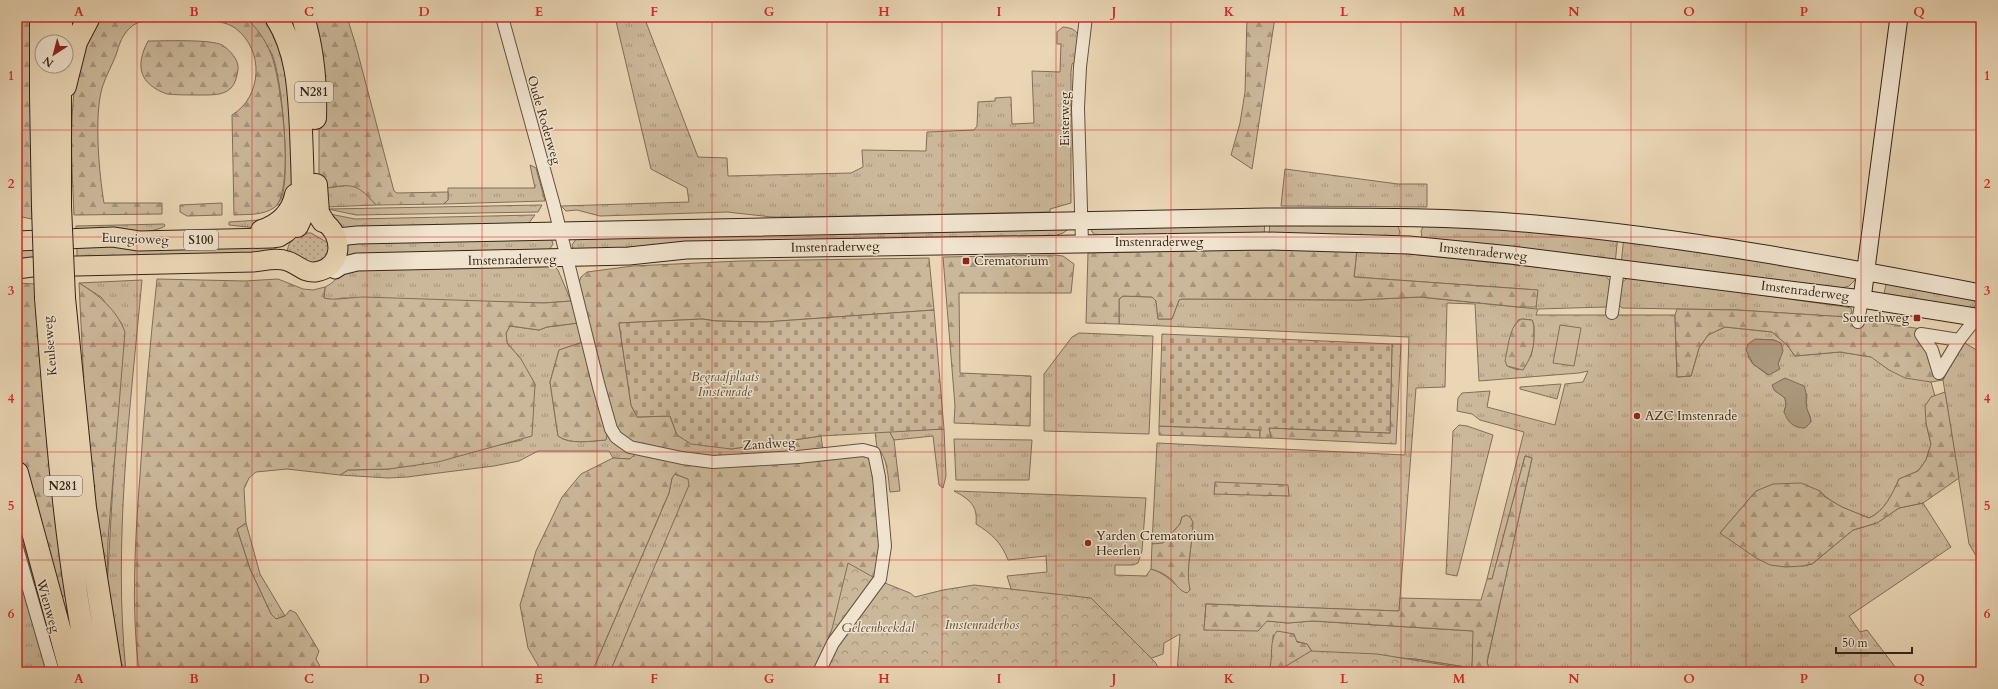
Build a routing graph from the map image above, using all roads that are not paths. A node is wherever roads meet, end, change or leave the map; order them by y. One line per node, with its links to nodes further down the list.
1 (41, 17): 13 (highway, Keulseweg / N281)
2 (61, 17): 9 (highway)
3 (89, 17): 11 (highway, N281)
4 (276, 17): 12 (highway, N281)
5 (303, 17): 16 (highway, N281)
6 (502, 17): 18 (street, Oude Roderweg)
7 (1086, 17): 14 (street, Eisterweg)
8 (1899, 17): 27 (street)
9 (61, 34)
10 (60, 74): 11 (highway, Keulseweg / N281)
11 (60, 109): 13 (highway, Keulseweg / N281)
12 (302, 169): 15 (highway, N281); 17 (highway, N281)
13 (51, 206): 29 (highway, Keulseweg / N281, bridge)
14 (1082, 221): 18 (street, Imstenraderweg); 21 (street, Eisterweg); 27 (street, Imstenraderweg)
15 (292, 229): 16 (main road, S100); 19 (main road, Euregioweg / S100); 23 (main road)
16 (331, 229): 18 (street, Imstenraderweg); 23 (main road, S100)
17 (262, 231): 19 (main road, S100)
18 (560, 231): 22 (street, Oude Roderweg)
19 (113, 237): 20 (main road, Euregioweg / S100)
20 (21, 240)
21 (1082, 243): 22 (street, Imstenraderweg); 25 (street, Imstenraderweg)
22 (567, 259): 26 (street, Imstenraderweg); 41 (street, Zandweg)
23 (284, 264): 24 (main road, Euregioweg / S100); 26 (main road)
24 (22, 267)
25 (1618, 268): 30 (street, Imstenraderweg); 31 (street)
26 (335, 270)
27 (1866, 272): 28 (street, Imstenraderweg); 30 (street)
28 (1981, 293)
29 (55, 298): 39 (highway, Keulseweg / N281); 40 (highway, Keulseweg / N281)
30 (1862, 298): 32 (street, Imstenraderweg); 33 (street)
31 (1612, 313)
32 (1980, 316): 34 (street)
33 (1858, 322)
34 (1959, 340)
35 (17, 473): 38 (highway)
36 (17, 548): 37 (street, Wienweg)
37 (53, 672)
38 (71, 672)
39 (90, 672)
40 (111, 672)
41 (820, 672)

